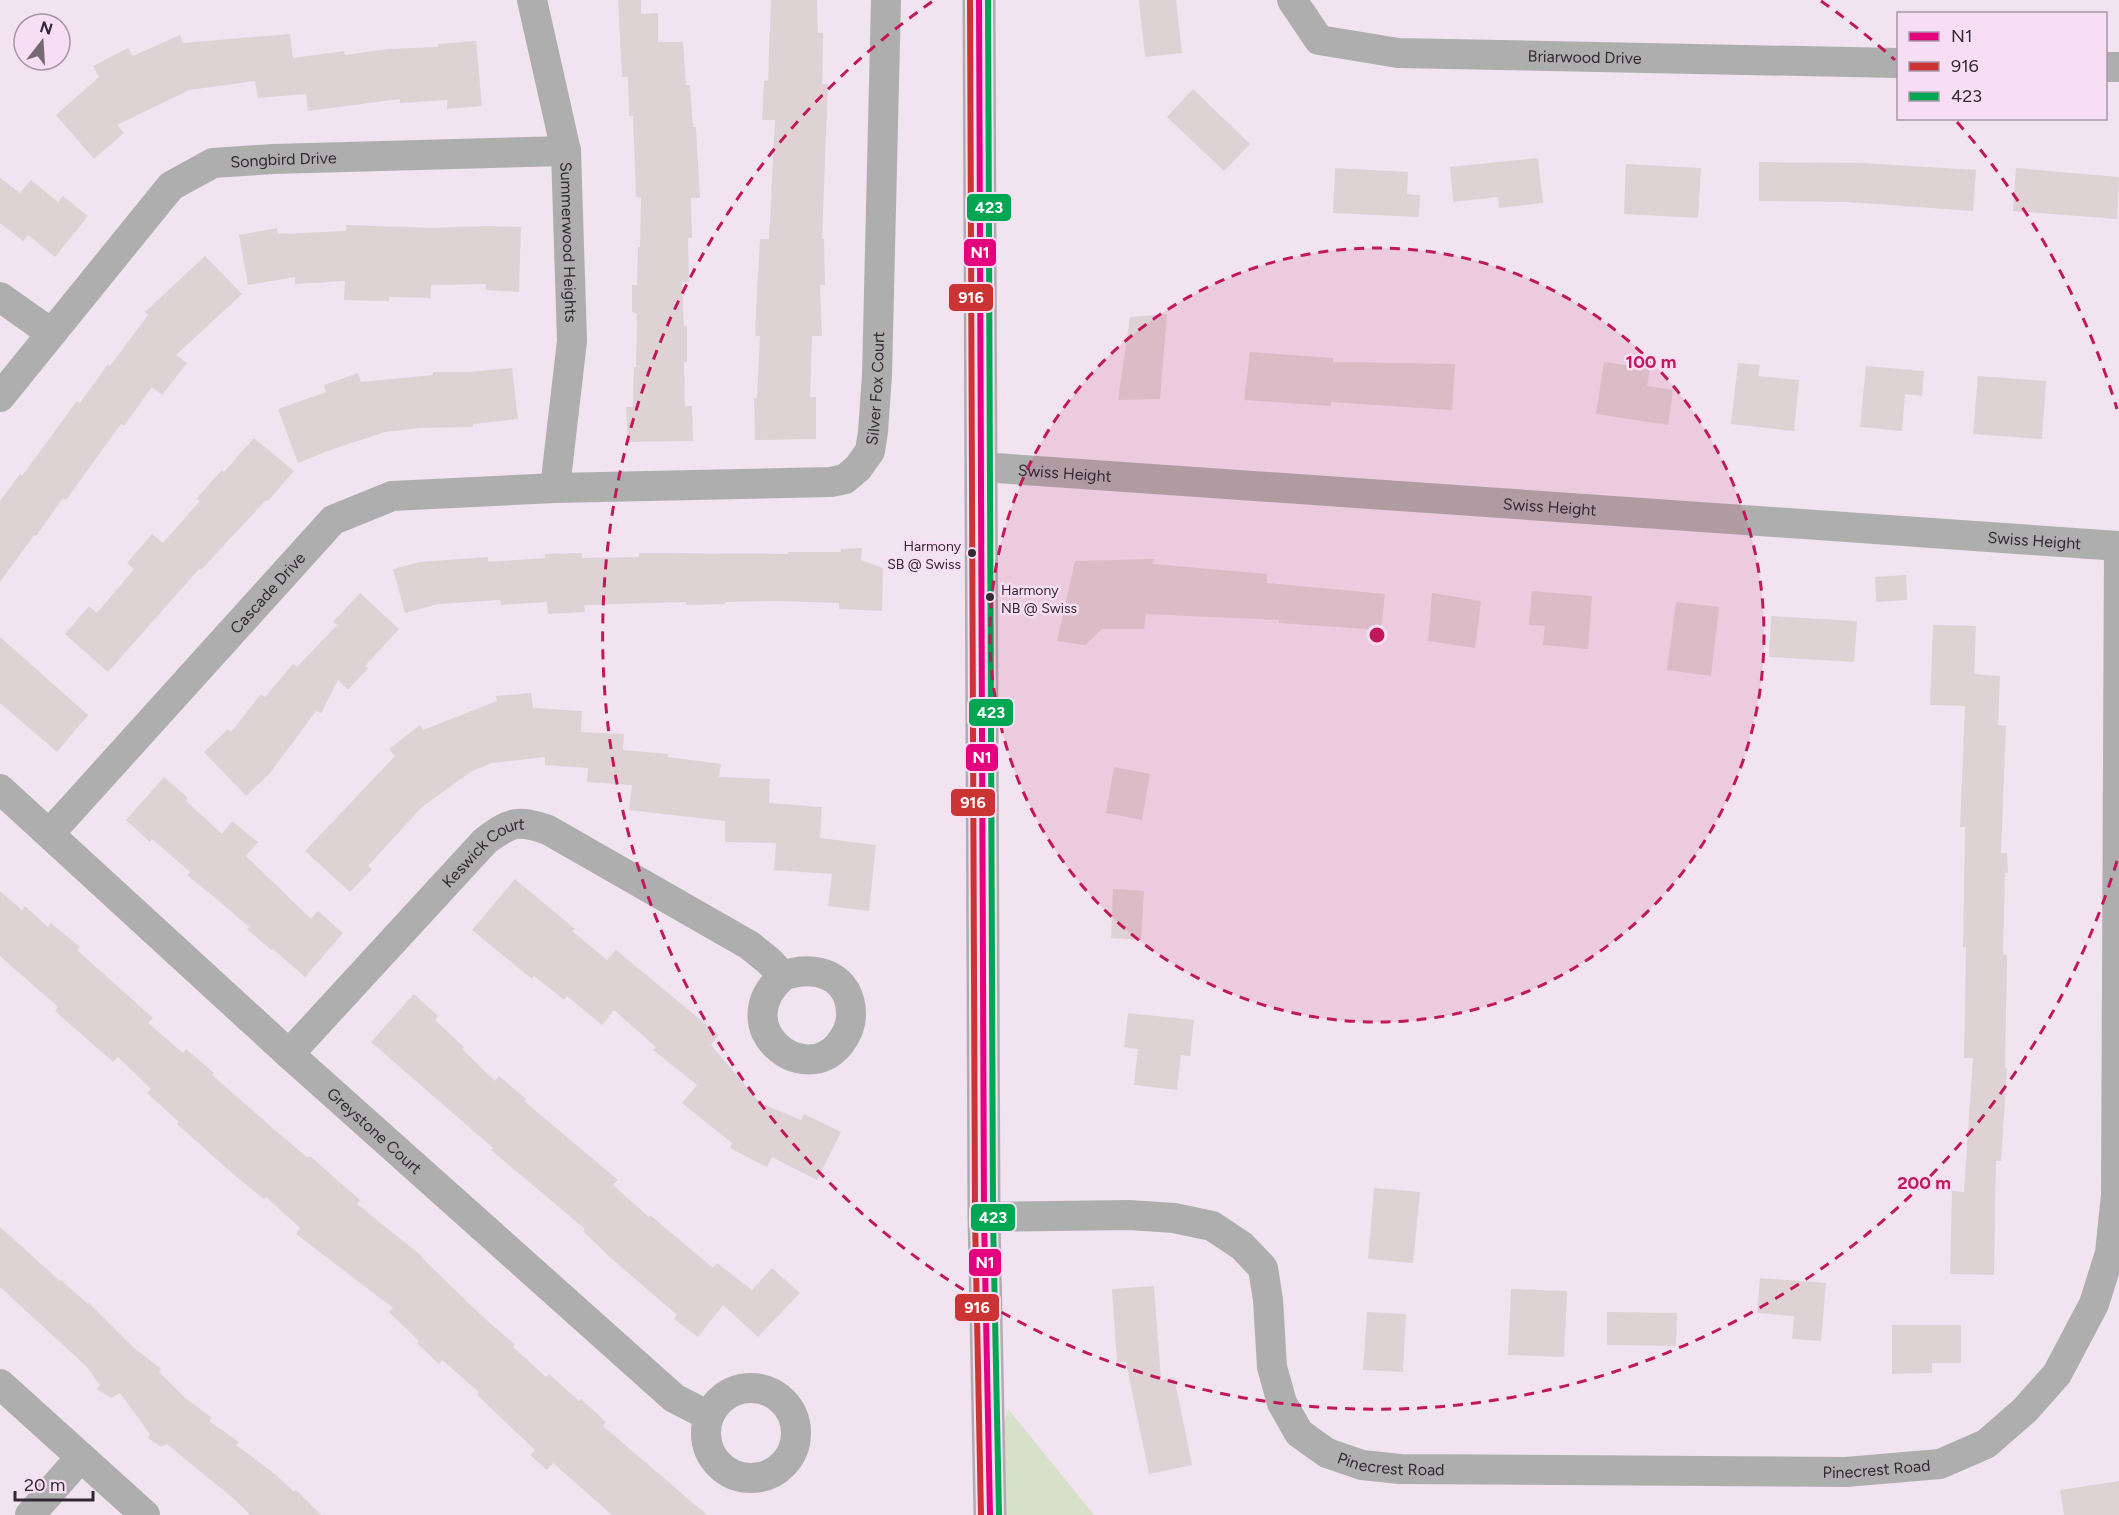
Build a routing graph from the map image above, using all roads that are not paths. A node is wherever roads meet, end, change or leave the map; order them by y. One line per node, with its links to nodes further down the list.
1 (532, 0): 6 (street, Summerwood Heights)
2 (886, 0): 11 (street, Silver Fox Court)
3 (979, 0): 10 (main road)
4 (1292, 0): 5 (street, Briarwood Drive)
5 (1897, 63)
6 (566, 151): 8 (street, Songbird Drive); 11 (street, Summerwood Heights)
7 (0, 297): 8 (street)
8 (51, 333): 9 (street, Songbird Drive)
9 (0, 397)
10 (981, 466): 12 (street, Swiss Height); 17 (main road)
11 (555, 488): 14 (street, Cascade Drive)
12 (2119, 546): 17 (street, Pinecrest Road)
13 (0, 789): 14 (street, Greystone Court)
14 (50, 833): 16 (street, Greystone Court)
15 (783, 976): 16 (street, Keswick Court)
16 (289, 1054): 19 (street, Greystone Court)
17 (984, 1217): 23 (main road)
18 (0, 1384): 20 (street)
19 (709, 1416)
20 (81, 1456): 21 (street); 22 (street)
21 (30, 1515)
22 (145, 1515)
23 (990, 1515)

